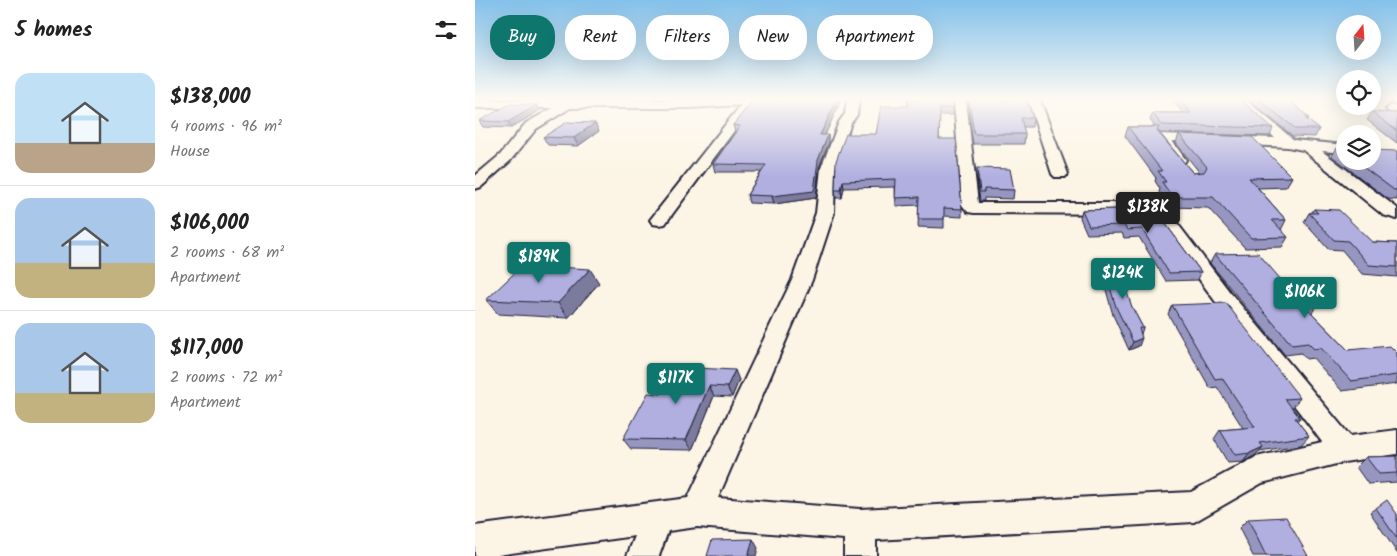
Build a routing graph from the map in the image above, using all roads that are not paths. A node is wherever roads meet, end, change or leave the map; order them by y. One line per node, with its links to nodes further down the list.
1 (531, 126): 12 (street)
2 (735, 126): 14 (street)
3 (844, 126): 17 (street)
4 (962, 126): 16 (street)
5 (1043, 126): 11 (street)
6 (1270, 126): 7 (street)
7 (1289, 142): 8 (street); 10 (street)
8 (1308, 147): 9 (street); 13 (street)
9 (1336, 149)
10 (1187, 170)
11 (1060, 174)
12 (475, 184)
13 (1397, 214)
14 (659, 220)
15 (1397, 442): 16 (street)
16 (1344, 449): 19 (street)
17 (697, 512): 18 (street); 19 (street)
18 (658, 516): 20 (street); 21 (street)
19 (860, 541)
20 (475, 542)
21 (643, 556)

